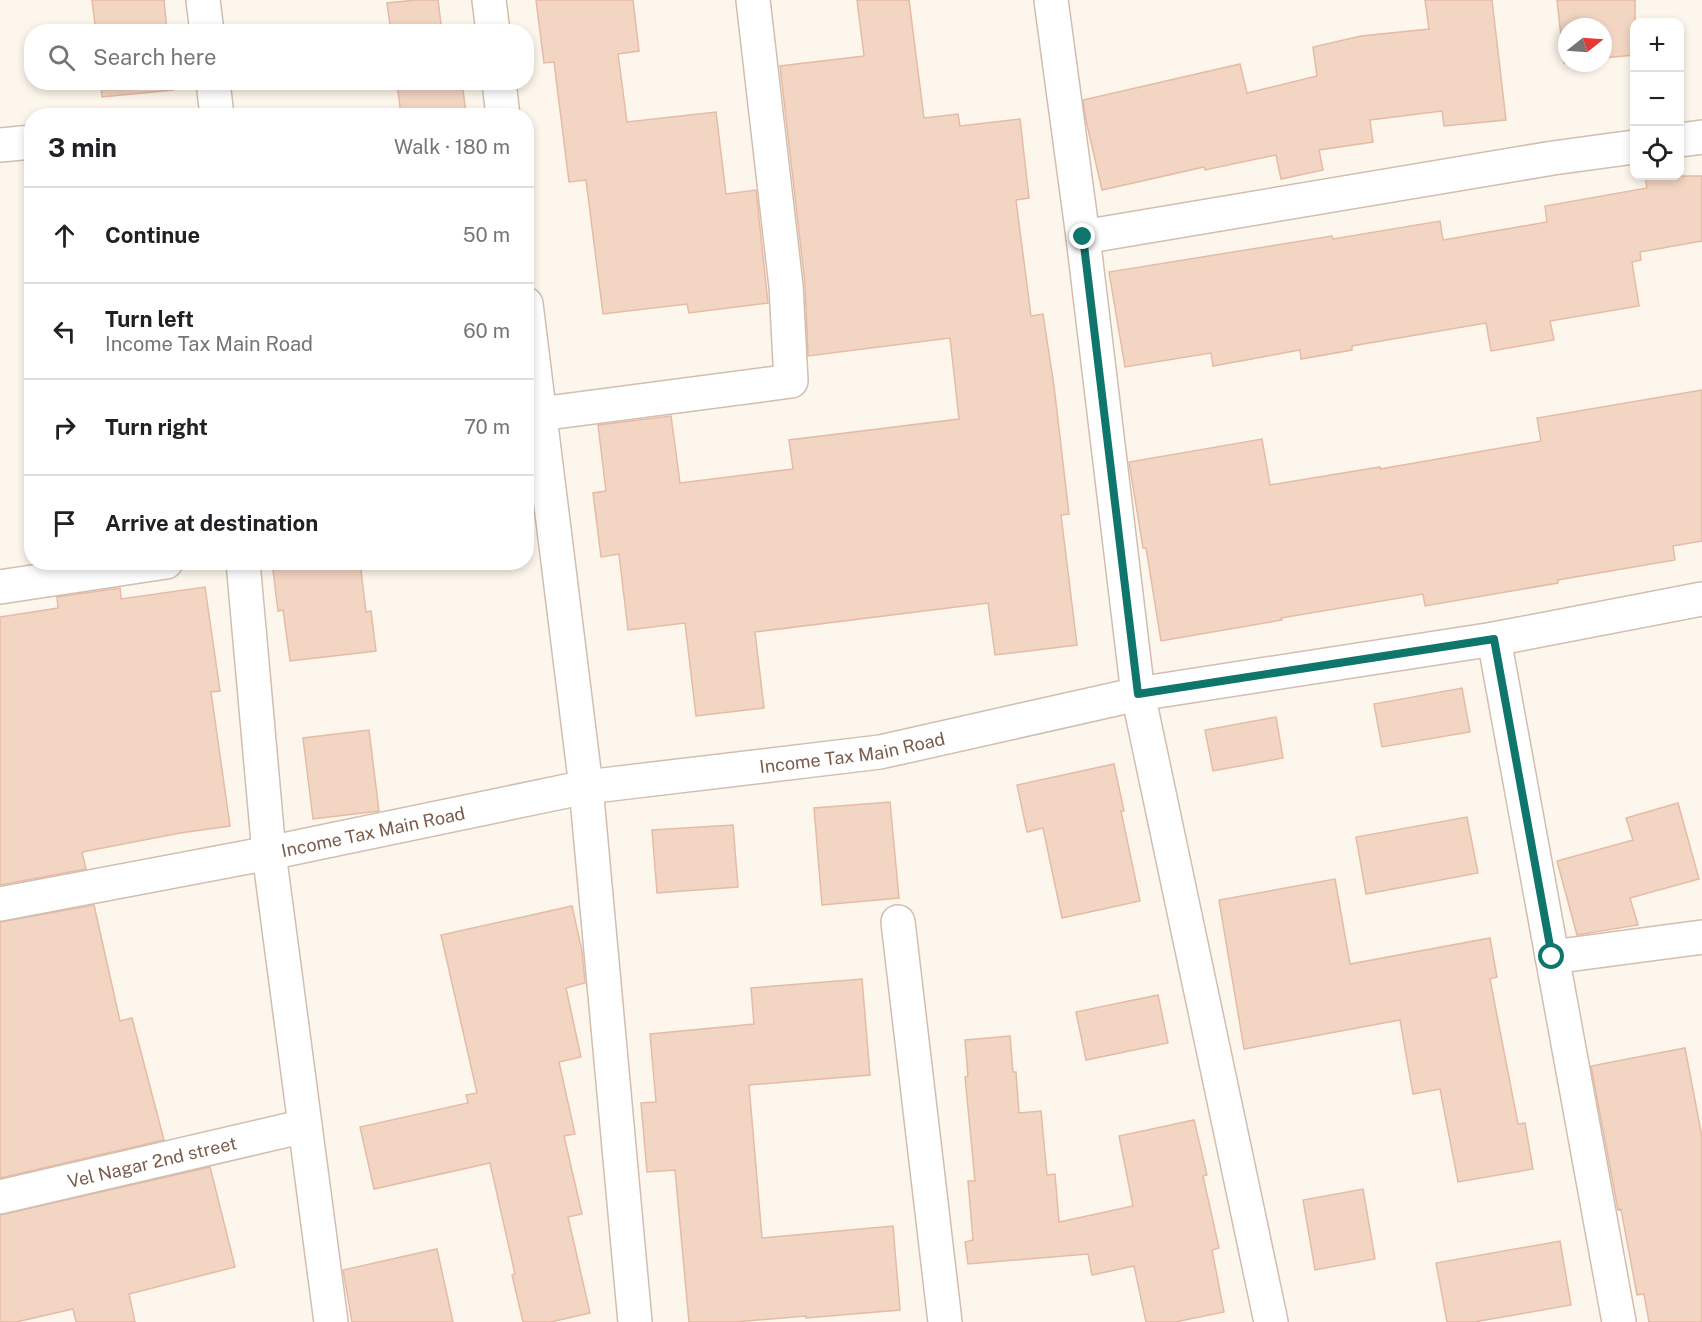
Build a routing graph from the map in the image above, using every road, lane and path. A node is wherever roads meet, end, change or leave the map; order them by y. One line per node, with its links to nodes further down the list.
1 (203, 0): 5 (street)
2 (489, 0): 6 (street)
3 (753, 0): 18 (street)
4 (1051, 0): 16 (street)
5 (206, 24)
6 (492, 24)
7 (214, 90): 9 (street)
8 (500, 90): 10 (street)
9 (216, 108)
10 (502, 108)
11 (1702, 137): 12 (street)
12 (1684, 139)
13 (24, 142): 14 (street)
14 (0, 146)
15 (1630, 148): 16 (street)
16 (1083, 237): 24 (street)
17 (534, 367): 18 (street)
18 (540, 414): 25 (street)
19 (113, 570): 21 (street)
20 (244, 570): 26 (street)
21 (0, 587)
22 (1702, 599): 23 (street, Income Tax Main Road)
23 (1494, 639): 24 (street, Income Tax Main Road); 30 (street)
24 (1138, 694): 25 (street, Income Tax Main Road); 36 (street)
25 (586, 787): 26 (street, Income Tax Main Road); 34 (street)
26 (269, 853): 27 (street, Income Tax Main Road); 31 (street)
27 (0, 904)
28 (898, 922): 35 (street)
29 (1702, 937): 30 (street)
30 (1552, 957): 37 (street)
31 (305, 1126): 32 (street, Vel Nagar 2nd street); 33 (street)
32 (0, 1197)
33 (331, 1322)
34 (635, 1322)
35 (945, 1322)
36 (1271, 1322)
37 (1619, 1322)

